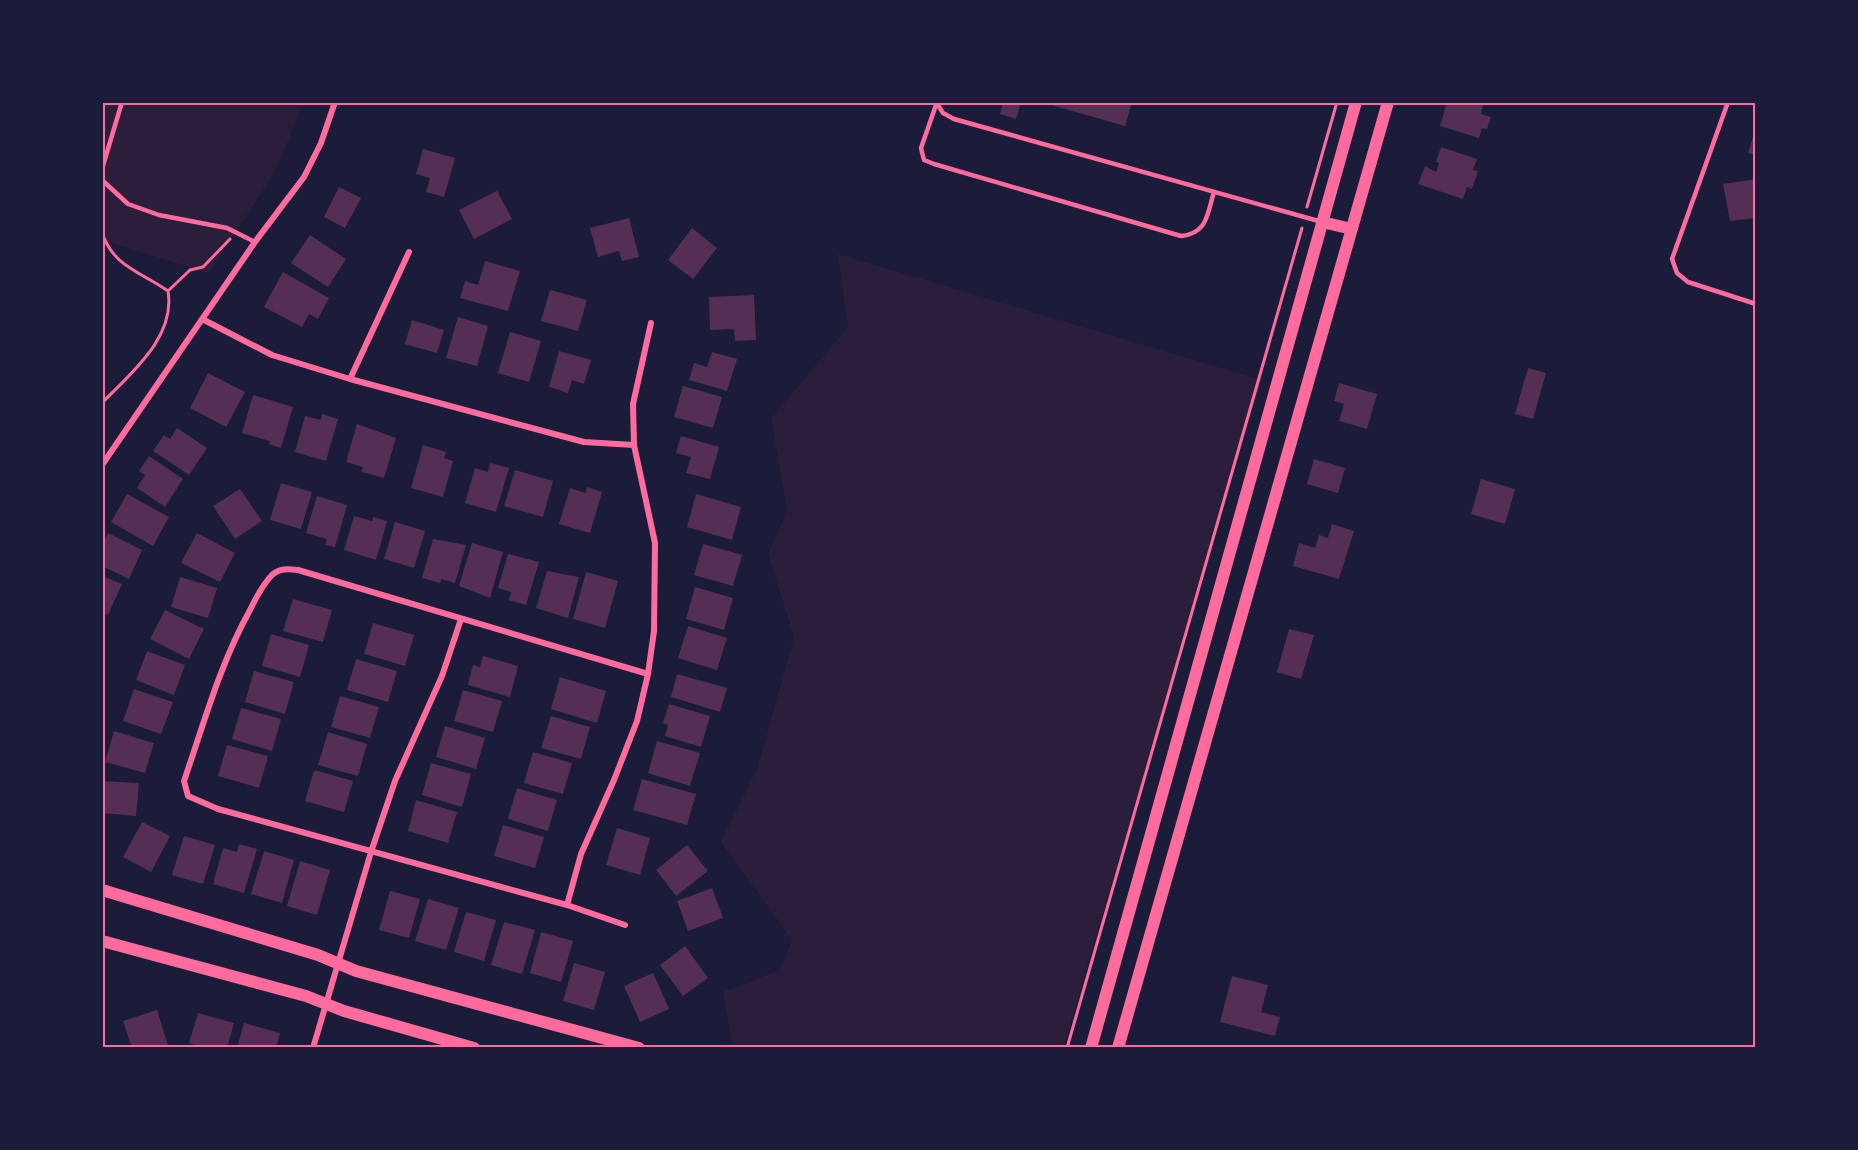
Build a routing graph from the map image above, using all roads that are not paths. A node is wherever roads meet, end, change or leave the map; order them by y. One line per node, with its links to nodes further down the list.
1 (122, 102): 7 (lane)
2 (335, 102): 12 (street)
3 (1356, 102): 10 (main road)
4 (1388, 102): 11 (main road)
5 (1728, 102): 14 (lane)
6 (936, 104): 9 (lane); 9 (lane)
7 (102, 169)
8 (102, 180): 12 (lane)
9 (1214, 192): 10 (lane)
10 (1322, 222): 11 (main road); 32 (main road)
11 (1352, 229): 33 (main road)
12 (255, 242): 15 (street)
13 (409, 252): 17 (street)
14 (1756, 304)
15 (204, 320): 17 (street); 19 (street)
16 (651, 323): 18 (street)
17 (350, 379): 18 (street)
18 (634, 445): 21 (street)
19 (102, 465)
20 (461, 619): 21 (street); 22 (street); 22 (street)
21 (648, 674): 24 (street)
22 (370, 852): 24 (street); 27 (street)
23 (102, 890): 27 (main road)
24 (567, 905): 25 (street)
25 (625, 925)
26 (102, 941): 28 (main road)
27 (338, 963): 28 (street); 31 (main road)
28 (325, 1004): 29 (street); 30 (main road)
29 (313, 1048)
30 (474, 1048)
31 (639, 1048)
32 (1091, 1048)
33 (1118, 1048)

